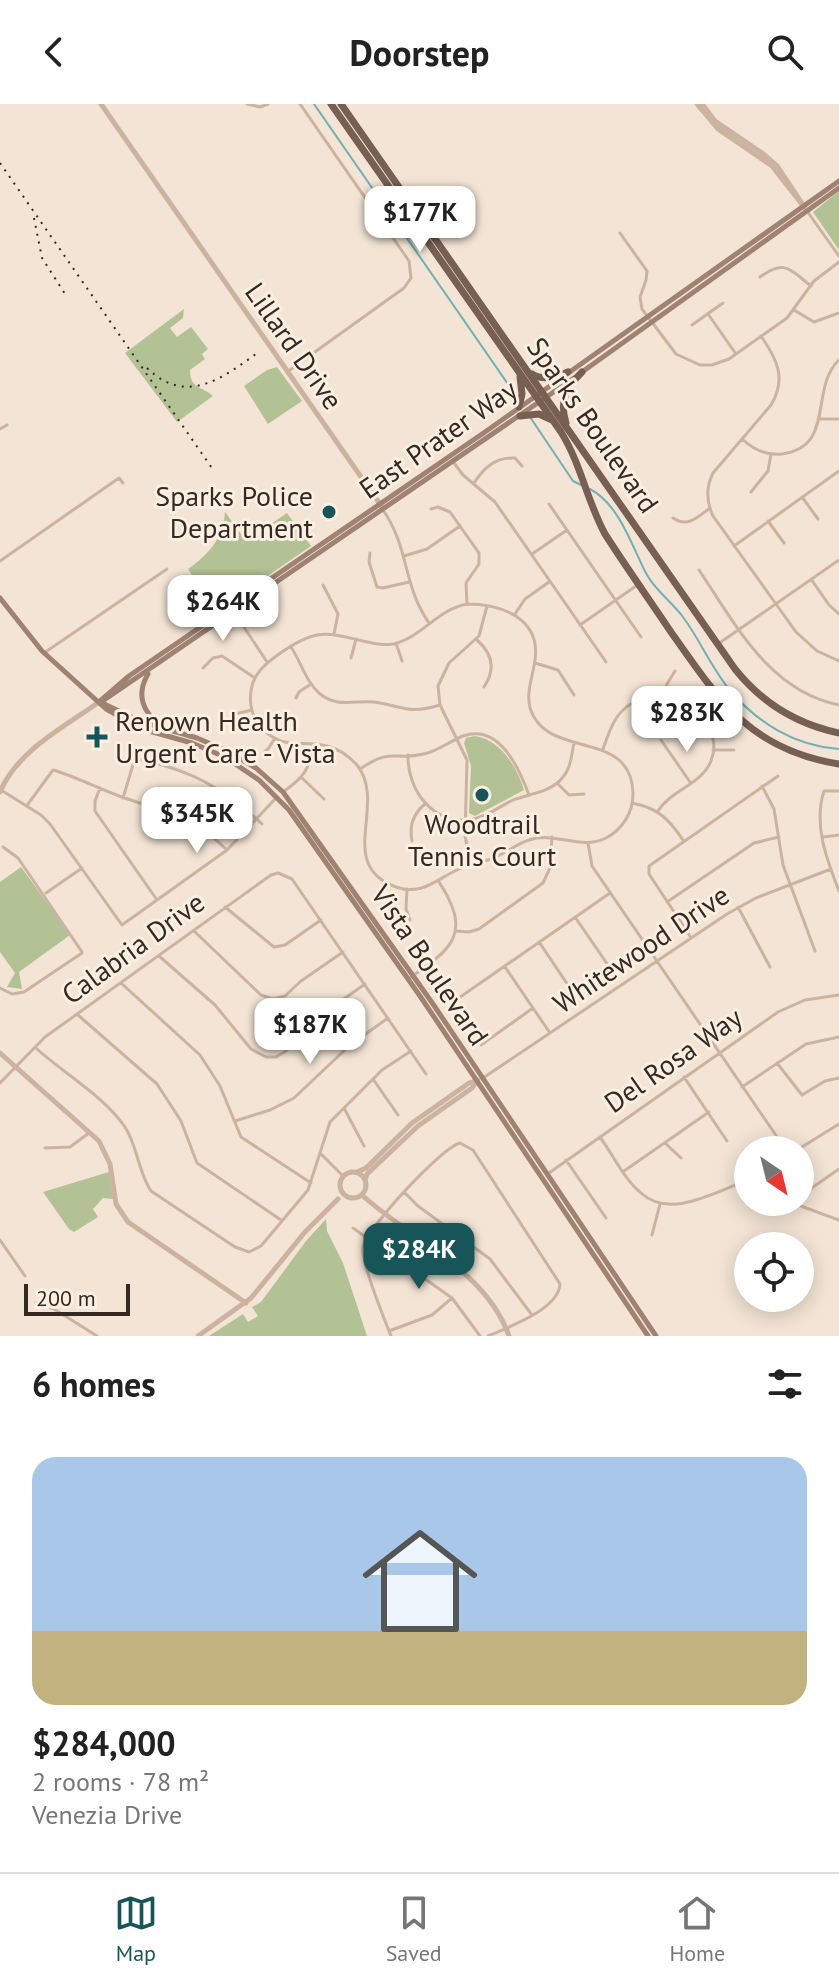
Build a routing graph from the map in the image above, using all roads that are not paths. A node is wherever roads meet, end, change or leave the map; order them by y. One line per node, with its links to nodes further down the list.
1 (101, 104): 31 (street, Lillard Drive)
2 (247, 104): 3 (street)
3 (268, 104)
4 (300, 104): 31 (street)
5 (331, 104): 8 (main road, Sparks Boulevard)
6 (341, 104): 11 (main road, Sparks Boulevard)
7 (699, 104): 12 (street)
8 (351, 134): 11 (main road); 19 (main road, Sparks Boulevard)
9 (839, 181): 12 (main road, East Prater Way)
10 (839, 188): 12 (main road, East Prater Way)
11 (409, 203): 26 (main road, Sparks Boulevard)
12 (805, 209): 14 (street); 23 (main road, East Prater Way)
13 (620, 233): 23 (street)
14 (839, 256)
15 (839, 262): 17 (street)
16 (760, 277): 17 (street)
17 (811, 286): 20 (street)
18 (723, 303): 22 (street)
19 (475, 309): 26 (main road); 29 (main road, Sparks Boulevard)
20 (794, 310): 21 (street); 25 (street)
21 (839, 313)
22 (708, 314): 24 (street); 27 (street)
23 (650, 320): 27 (street); 32 (main road, East Prater Way); 33 (main road, East Prater Way)
24 (692, 325)
25 (761, 336): 27 (street); 42 (street)
26 (506, 339): 30 (main road, Sparks Boulevard)
27 (736, 354)
28 (839, 360): 36 (street)
29 (516, 368): 34 (main road, Sparks Boulevard); 35 (main road)
30 (527, 369): 32 (main road); 34 (main road, Sparks Boulevard)
31 (287, 372): 52 (street, Lillard Drive)
32 (568, 372): 34 (main road, East Prater Way)
33 (582, 372): 34 (main road, East Prater Way); 41 (main road)
34 (541, 396): 35 (main road, East Prater Way); 38 (main road, Sparks Boulevard); 41 (main road, Sparks Boulevard)
35 (519, 412): 38 (main road); 44 (main road, East Prater Way)
36 (820, 419): 37 (street); 43 (street)
37 (839, 419)
38 (553, 421): 73 (main road, Sparks Boulevard)
39 (7, 425): 40 (street)
40 (0, 429)
41 (568, 429): 90 (main road, Sparks Boulevard)
42 (742, 439): 43 (street); 53 (street)
43 (771, 454): 49 (street)
44 (451, 459): 48 (street); 52 (main road, East Prater Way)
45 (522, 466): 48 (street)
46 (838, 474): 50 (street)
47 (123, 483): 66 (street)
48 (474, 483): 63 (street)
49 (751, 492)
50 (802, 497): 56 (street); 57 (street)
51 (549, 504): 59 (street)
52 (381, 506): 64 (street, Lillard Drive); 79 (main road, East Prater Way)
53 (710, 508): 55 (street); 61 (street)
54 (431, 509): 58 (street)
55 (673, 518)
56 (818, 519)
57 (768, 521): 60 (street); 61 (street)
58 (460, 526): 64 (street); 76 (street)
59 (567, 530): 63 (street); 75 (street)
60 (784, 543)
61 (734, 546): 77 (street)
62 (370, 553): 71 (street)
63 (532, 554): 70 (street)
64 (404, 556): 71 (street, Lillard Drive)
65 (839, 560): 69 (street)
66 (0, 561)
67 (167, 569): 92 (street)
68 (699, 570): 84 (street)
69 (811, 579): 77 (street); 81 (street)
70 (550, 581): 80 (street); 83 (street)
71 (409, 582): 82 (street, Lillard Drive)
72 (323, 585): 85 (street)
73 (638, 585): 75 (street); 127 (main road, Sparks Boulevard)
74 (0, 598): 92 (main road, Vista Boulevard)
75 (616, 600): 83 (street); 86 (street)
76 (467, 604): 78 (street); 82 (street)
77 (776, 604): 84 (street); 95 (street)
78 (487, 606): 80 (street); 88 (street)
79 (231, 608): 96 (street); 99 (main road, East Prater Way); 108 (main road, East Prater Way)
80 (515, 614): 98 (street)
81 (839, 614)
82 (429, 623): 89 (street)
83 (580, 625): 97 (street)
84 (739, 629): 90 (street); 111 (street)
85 (334, 634): 87 (street); 91 (street)
86 (641, 637)
87 (356, 639): 89 (street); 93 (street)
88 (477, 640): 104 (street); 110 (street)
89 (396, 643): 94 (street)
90 (718, 644): 116 (main road, Sparks Boulevard)
91 (291, 646): 96 (street); 103 (street)
92 (44, 653): 108 (main road, Vista Boulevard)
93 (351, 658)
94 (402, 661)
95 (839, 661)
96 (267, 662): 102 (street)
97 (606, 662)
98 (535, 663): 105 (street); 120 (street)
99 (154, 666): 108 (main road, East Prater Way); 115 (main road)
100 (203, 668): 102 (street)
101 (675, 671): 106 (street)
102 (255, 678): 112 (street)
103 (311, 684): 107 (street); 109 (street)
104 (484, 687)
105 (574, 695)
106 (665, 697): 122 (street); 123 (street)
107 (296, 698)
108 (99, 702): 115 (main road, Vista Boulevard); 135 (street, East Prater Way); 138 (main road, Vista Boulevard)
109 (372, 702): 110 (street); 113 (street)
110 (440, 705): 118 (street)
111 (839, 705)
112 (252, 710): 114 (street); 117 (street)
113 (372, 712)
114 (235, 714)
115 (170, 730): 138 (main road, Vista Boulevard)
116 (839, 733)
117 (275, 738): 121 (street); 125 (street)
118 (457, 738): 126 (street); 139 (street); 148 (street)
119 (661, 740): 131 (street)
120 (574, 742): 122 (street); 132 (street)
121 (312, 744): 128 (street); 130 (street)
122 (603, 749): 142 (street)
123 (713, 750): 124 (street); 131 (street)
124 (734, 750)
125 (263, 753)
126 (408, 755): 128 (street); 143 (street)
127 (839, 764)
128 (360, 769): 165 (street)
129 (778, 776): 133 (street)
130 (302, 778): 138 (street); 141 (street)
131 (690, 782): 145 (street)
132 (557, 783): 137 (street); 139 (street)
133 (762, 786): 153 (street); 155 (street)
134 (100, 788): 140 (street); 144 (street); 169 (street)
135 (0, 791): 144 (street)
136 (839, 791): 154 (street)
137 (584, 794)
138 (280, 795): 147 (street); 187 (main road, Vista Boulevard); 187 (main road, Vista Boulevard)
139 (529, 795): 148 (street)
140 (123, 798): 146 (street); 147 (street)
141 (324, 799)
142 (632, 803): 145 (street); 157 (street)
143 (425, 804): 148 (street); 156 (street)
144 (27, 806): 161 (street)
145 (658, 811): 155 (street)
146 (179, 815): 150 (street); 159 (street)
147 (255, 818): 149 (street); 159 (street)
148 (466, 820): 160 (street)
149 (262, 824)
150 (169, 835)
151 (839, 835): 154 (street)
152 (552, 837): 157 (street); 160 (street); 177 (street)
153 (779, 837): 164 (street); 170 (street)
154 (822, 838): 162 (street)
155 (683, 840): 170 (street)
156 (412, 841)
157 (588, 843): 167 (street)
158 (2, 847): 168 (street)
159 (227, 850): 169 (street)
160 (471, 865): 163 (street)
161 (82, 868): 168 (street); 169 (street)
162 (831, 869): 164 (street, Whitewood Drive); 166 (street)
163 (439, 882): 165 (street); 177 (street)
164 (790, 884): 172 (street, Whitewood Drive); 180 (street)
165 (407, 889): 175 (street)
166 (839, 891)
167 (610, 893): 173 (street); 183 (street)
168 (44, 895): 191 (street)
169 (157, 900)
170 (667, 902): 178 (street)
171 (225, 907): 174 (street); 174 (street, Calabria Drive); 176 (street, Calabria Drive)
172 (738, 907): 178 (street, Whitewood Drive); 185 (street)
173 (575, 917): 179 (street); 186 (street)
174 (321, 920): 181 (street)
175 (410, 920)
176 (194, 931): 181 (street); 182 (street, Calabria Drive)
177 (455, 931): 187 (street)
178 (691, 937): 183 (street, Whitewood Drive)
179 (539, 942): 184 (street); 192 (street)
180 (815, 951)
181 (343, 952): 189 (street)
182 (159, 956): 188 (street, Calabria Drive); 189 (street)
183 (656, 961): 199 (street, Whitewood Drive); 205 (street)
184 (504, 966): 195 (street); 196 (street)
185 (770, 967)
186 (610, 968)
187 (411, 978): 212 (main road, Vista Boulevard)
188 (121, 983): 197 (street, Calabria Drive); 218 (street)
189 (365, 984): 198 (street)
190 (0, 988): 191 (street)
191 (9, 993): 194 (street)
192 (574, 994)
193 (839, 995): 205 (street, Del Rosa Way)
194 (6, 999)
195 (453, 1002)
196 (533, 1008): 199 (street); 201 (street)
197 (77, 1014): 202 (street, Calabria Drive); 249 (street)
198 (388, 1018): 203 (street); 218 (street)
199 (550, 1033): 212 (street, Whitewood Drive)
200 (839, 1037): 206 (street)
201 (481, 1045)
202 (35, 1047): 207 (street, Calabria Drive); 249 (street)
203 (411, 1051): 208 (street); 211 (street)
204 (0, 1053): 207 (street)
205 (718, 1053): 209 (street, Del Rosa Way); 214 (street)
206 (777, 1063): 210 (street); 214 (street)
207 (15, 1068): 213 (street, Calabria Drive); 220 (street)
208 (426, 1074)
209 (684, 1077): 216 (street); 221 (street, Del Rosa Way)
210 (839, 1078)
211 (373, 1079): 215 (street); 217 (street)
212 (480, 1080): 233 (street); 235 (main road, Vista Boulevard); 236 (street)
213 (0, 1083)
214 (742, 1087): 222 (street)
215 (344, 1108): 226 (street); 228 (street)
216 (709, 1112): 224 (street); 225 (street)
217 (398, 1115)
218 (233, 1122): 237 (street)
219 (839, 1124): 223 (street)
220 (90, 1131): 227 (street); 259 (street)
221 (599, 1136): 230 (street, Del Rosa Way); 232 (street)
222 (776, 1136)
223 (814, 1139)
224 (727, 1141)
225 (665, 1143): 229 (street); 232 (street)
226 (364, 1146)
227 (45, 1148)
228 (320, 1153): 234 (street); 237 (street)
229 (681, 1158)
230 (566, 1160): 235 (street, Del Rosa Way); 248 (street)
231 (839, 1169): 239 (street)
232 (624, 1171): 245 (street)
233 (357, 1172): 234 (street); 236 (street)
234 (343, 1176): 240 (street)
235 (543, 1177): 269 (main road, Vista Boulevard); 270 (main road, Vista Boulevard)
236 (365, 1180): 242 (street)
237 (311, 1183): 249 (street)
238 (734, 1185): 245 (street)
239 (814, 1187)
240 (341, 1190): 243 (street); 244 (street)
241 (404, 1192): 247 (street); 260 (street); 260 (street)
242 (362, 1195): 243 (street); 247 (street)
243 (347, 1197): 244 (street)
244 (338, 1199): 259 (street)
245 (660, 1204): 252 (street)
246 (814, 1209): 250 (street)
247 (385, 1216): 253 (street); 261 (street)
248 (606, 1218)
249 (281, 1220)
250 (839, 1220)
251 (353, 1228): 253 (street)
252 (652, 1235)
253 (368, 1238): 257 (street); 262 (street)
254 (0, 1240): 255 (street)
255 (2, 1248): 256 (street)
256 (25, 1276)
257 (452, 1298): 262 (street); 266 (street)
258 (36, 1303): 263 (street)
259 (246, 1303): 264 (street)
260 (532, 1315): 261 (street)
261 (506, 1328): 267 (street); 268 (street)
262 (389, 1331): 265 (street)
263 (97, 1336)
264 (198, 1336)
265 (391, 1336)
266 (480, 1336)
267 (488, 1336)
268 (509, 1336)
269 (648, 1336)
270 (656, 1336)

